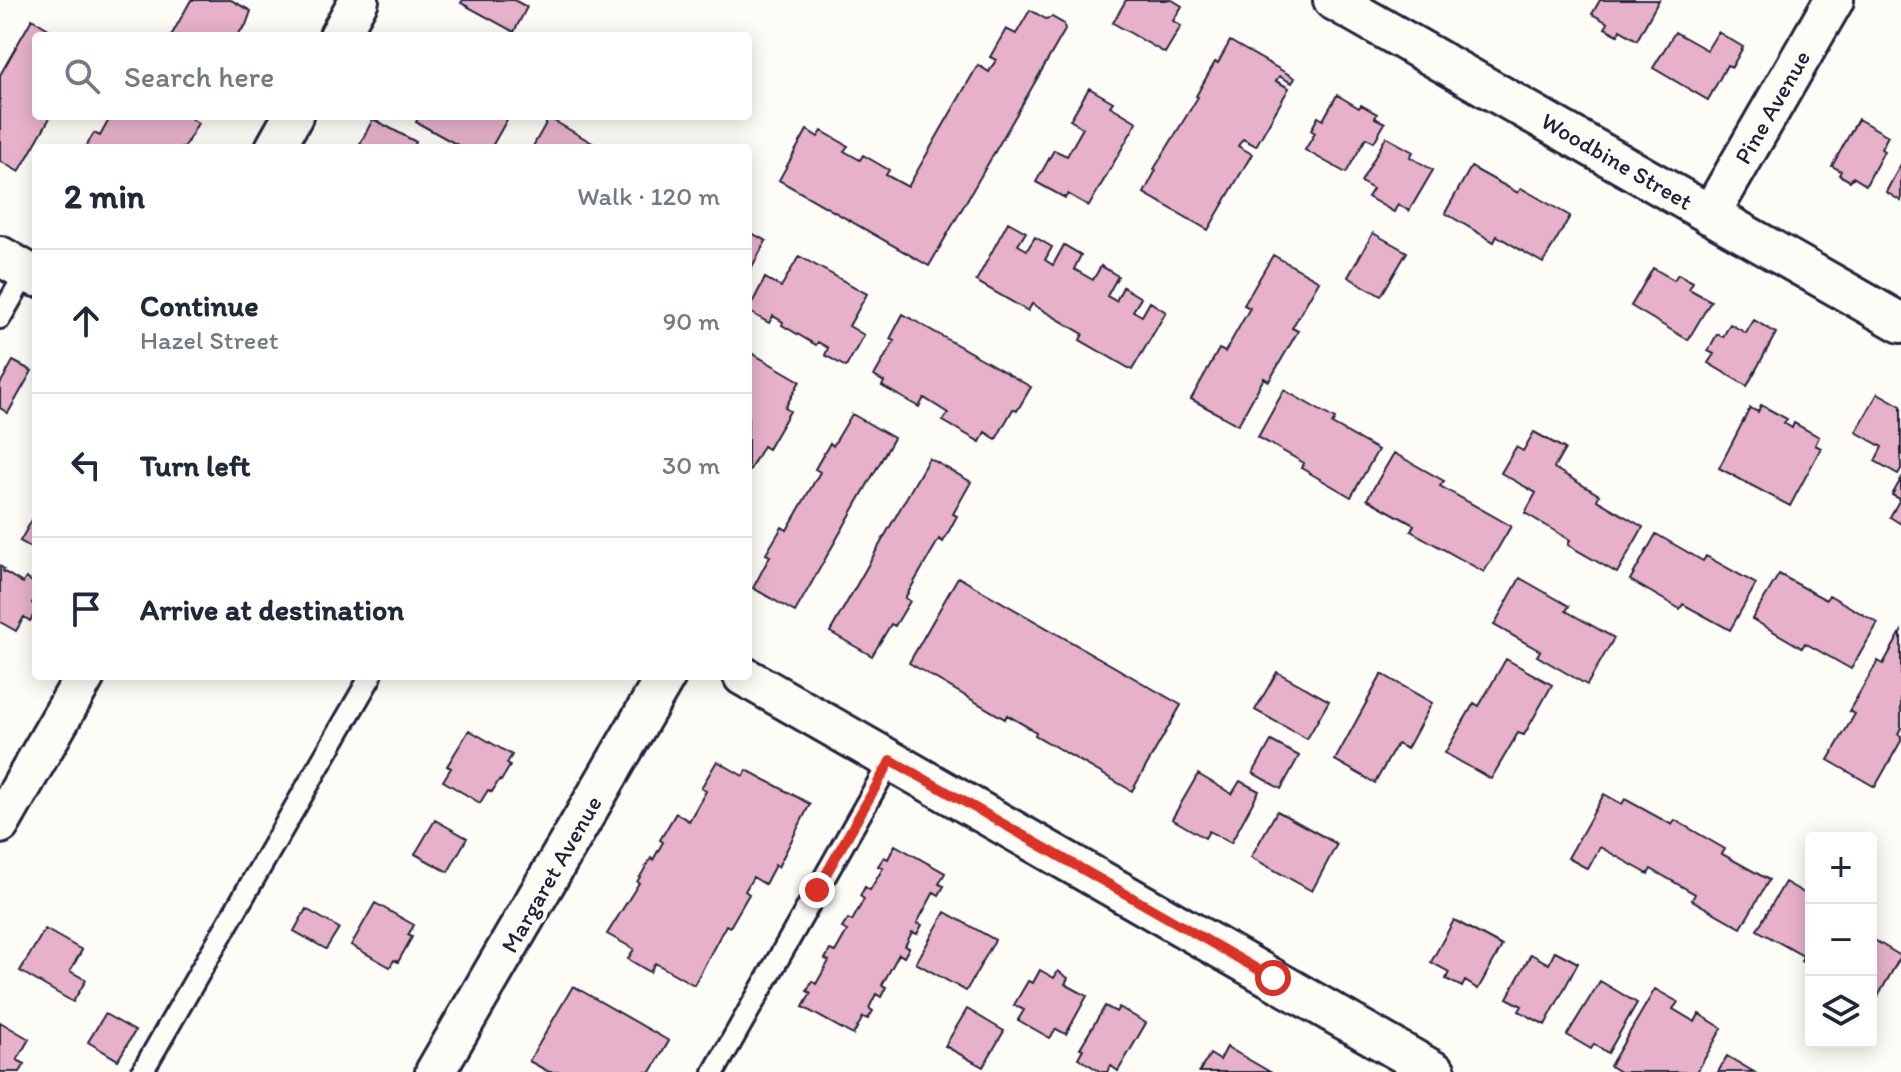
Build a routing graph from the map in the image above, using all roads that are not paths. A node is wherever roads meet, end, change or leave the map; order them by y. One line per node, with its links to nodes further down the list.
1 (359, 0): 4 (street)
2 (1333, 0): 7 (street, Woodbine Street)
3 (1834, 0): 7 (street, Pine Avenue)
4 (341, 32)
5 (291, 120): 6 (street)
6 (277, 144)
7 (1710, 215): 10 (street, Woodbine Street)
8 (21, 268): 9 (lane)
9 (0, 318)
10 (1901, 323)
11 (83, 680): 16 (street)
12 (369, 680): 17 (lane)
13 (664, 680): 18 (street, Margaret Avenue)
14 (750, 680): 15 (street)
15 (891, 760): 19 (lane); 20 (street)
16 (0, 824)
17 (142, 1072)
18 (435, 1072)
19 (714, 1072)
20 (1436, 1072)

